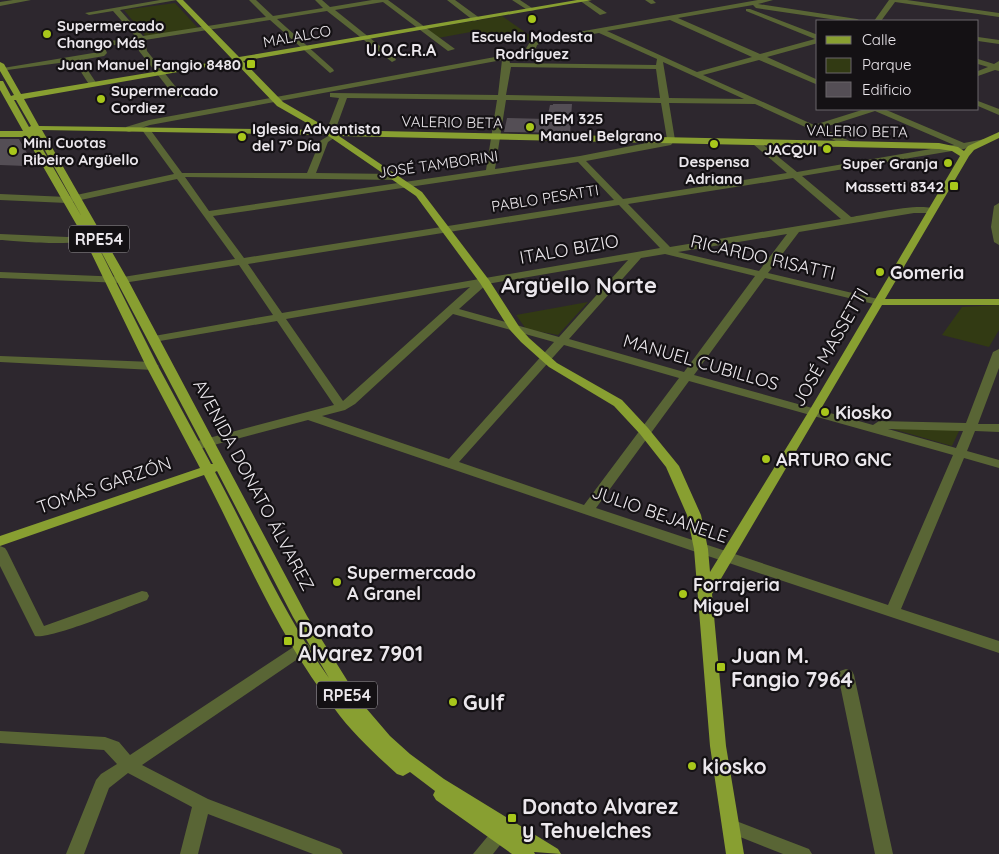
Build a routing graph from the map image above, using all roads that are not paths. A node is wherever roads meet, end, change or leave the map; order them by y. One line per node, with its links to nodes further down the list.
1 (28, 0): 12 (street)
2 (174, 0): 14 (street)
3 (179, 0): 26 (main road)
4 (252, 0): 20 (street)
5 (318, 0): 15 (street)
6 (384, 0): 15 (street); 25 (street)
7 (450, 0): 22 (street)
8 (515, 0): 16 (street)
9 (585, 0): 16 (main road, MALALCO); 18 (street)
10 (770, 0): 13 (street)
11 (893, 0): 19 (street); 24 (street)
12 (0, 4)
13 (742, 5): 21 (street); 23 (street); 29 (street)
14 (115, 9): 17 (street); 30 (street)
15 (329, 9): 20 (street); 28 (street)
16 (531, 10): 22 (main road, MALALCO)
17 (89, 13)
18 (603, 13)
19 (999, 15)
20 (270, 18): 26 (street); 34 (street)
21 (671, 18): 27 (street); 36 (street)
22 (477, 19): 25 (main road, MALALCO)
23 (850, 20)
24 (878, 20)
25 (422, 28): 28 (main road, MALALCO); 35 (street)
26 (205, 29): 30 (street); 39 (main road)
27 (601, 31): 40 (street); 42 (street)
28 (366, 38): 34 (main road, MALALCO); 38 (street)
29 (816, 38)
30 (141, 39): 37 (street); 46 (street)
31 (979, 39): 33 (street)
32 (816, 40): 36 (street)
33 (999, 42)
34 (305, 49): 39 (main road, MALALCO); 45 (street)
35 (451, 49)
36 (759, 57): 47 (street); 49 (street)
37 (76, 58): 44 (street); 50 (street)
38 (392, 60)
39 (237, 61): 46 (main road, MALALCO); 59 (main road)
40 (506, 61): 42 (street); 53 (street); 57 (street)
41 (979, 61): 43 (street)
42 (660, 63): 47 (street); 60 (street)
43 (998, 66): 48 (street)
44 (2, 67): 52 (main road, AVENIDA DONATO ÁLVAREZ / RPE54)
45 (330, 71)
46 (161, 73): 50 (main road, MALALCO); 54 (street)
47 (697, 74): 61 (street)
48 (979, 74)
49 (816, 82)
50 (93, 84): 56 (main road, MALALCO)
51 (1, 86): 52 (street); 58 (main road, AVENIDA DONATO ÁLVAREZ / RPE54)
52 (13, 86): 56 (main road, AVENIDA DONATO ÁLVAREZ / RPE54)
53 (313, 94): 55 (street); 59 (street)
54 (179, 96)
55 (344, 96): 57 (street); 70 (street)
56 (19, 97): 58 (main road, MALALCO); 69 (main road, AVENIDA DONATO ÁLVAREZ / RPE54)
57 (502, 98): 60 (street); 73 (street)
58 (9, 99): 69 (main road, AVENIDA DONATO ÁLVAREZ / RPE54)
59 (275, 100): 67 (street); 70 (main road)
60 (665, 102): 61 (street); 74 (street)
61 (758, 102): 66 (street)
62 (979, 103): 65 (street)
63 (870, 110): 66 (street)
64 (879, 110): 79 (street)
65 (999, 112)
66 (814, 128): 77 (street)
67 (129, 129): 68 (main road, VALERIO BETA); 69 (main road, VALERIO BETA)
68 (146, 130): 70 (main road, VALERIO BETA); 82 (street)
69 (33, 131): 71 (main road, VALERIO BETA); 88 (main road, AVENIDA DONATO ÁLVAREZ / RPE54)
70 (328, 133): 73 (main road, VALERIO BETA); 84 (street); 85 (main road)
71 (0, 134)
72 (999, 135): 76 (main road, PABLO PESATTI)
73 (496, 137): 74 (main road, VALERIO BETA); 81 (street)
74 (671, 140): 75 (main road, VALERIO BETA); 80 (street, JOSÉ TAMBORINI)
75 (756, 142): 77 (main road, VALERIO BETA); 83 (street)
76 (985, 142): 79 (street, PABLO PESATTI)
77 (849, 144): 78 (main road, VALERIO BETA)
78 (953, 148): 79 (street, PABLO PESATTI); 83 (street, PABLO PESATTI)
79 (964, 151): 91 (main road, JOSÉ MASSETTI)
80 (580, 159): 81 (street, JOSÉ TAMBORINI); 89 (street)
81 (490, 172): 86 (street, JOSÉ TAMBORINI)
82 (179, 174): 84 (street); 88 (street); 92 (street)
83 (794, 175): 89 (street, PABLO PESATTI); 93 (street)
84 (310, 176): 85 (street)
85 (395, 177): 86 (main road)
86 (406, 184): 92 (street, JOSÉ TAMBORINI); 94 (main road)
87 (0, 197): 88 (street)
88 (72, 199): 97 (main road, AVENIDA DONATO ÁLVAREZ / RPE54); 104 (main road, AVENIDA DONATO ÁLVAREZ / RPE54)
89 (620, 201): 94 (street, PABLO PESATTI); 99 (street)
90 (999, 206): 98 (street)
91 (931, 210): 93 (street, ITALO BIZIO); 107 (main road, JOSÉ MASSETTI)
92 (207, 214): 101 (street)
93 (849, 221): 95 (street, ITALO BIZIO)
94 (445, 229): 101 (street, PABLO PESATTI); 106 (main road)
95 (795, 230): 99 (street, ITALO BIZIO); 103 (street)
96 (0, 236): 97 (street)
97 (88, 237): 105 (main road, AVENIDA DONATO ÁLVAREZ / RPE54)
98 (999, 242)
99 (668, 251): 100 (street, ITALO BIZIO); 103 (street, RICARDO RISATTI)
100 (638, 255): 106 (street, ITALO BIZIO); 113 (street)
101 (241, 260): 104 (street, PABLO PESATTI); 110 (street)
102 (0, 275): 105 (street, PABLO PESATTI)
103 (761, 275): 107 (street, RICARDO RISATTI); 118 (street)
104 (122, 280): 105 (street, PABLO PESATTI); 112 (main road, AVENIDA DONATO ÁLVAREZ / RPE54)
105 (110, 281): 117 (main road, AVENIDA DONATO ÁLVAREZ / RPE54)
106 (485, 282): 109 (street); 110 (street, ITALO BIZIO); 111 (main road)
107 (878, 302): 108 (main road, RICARDO RISATTI); 120 (main road, JOSÉ MASSETTI)
108 (999, 302)
109 (451, 310): 111 (street, MANUEL CUBILLOS); 119 (street)
110 (280, 316): 112 (street, ITALO BIZIO); 119 (street)
111 (516, 330): 113 (street, MANUEL CUBILLOS); 115 (main road)
112 (154, 339): 126 (main road, AVENIDA DONATO ÁLVAREZ / RPE54)
113 (561, 341): 115 (street); 118 (street, MANUEL CUBILLOS)
114 (999, 352): 123 (street)
115 (545, 359): 125 (main road); 129 (street)
116 (0, 360): 117 (street)
117 (152, 366): 127 (main road, AVENIDA DONATO ÁLVAREZ / RPE54)
118 (687, 376): 120 (street, MANUEL CUBILLOS); 125 (street)
119 (342, 407): 121 (street)
120 (814, 412): 122 (street, MANUEL CUBILLOS); 136 (main road, JOSÉ MASSETTI)
121 (310, 416): 126 (street); 129 (street, JULIO BEJANELE)
122 (861, 425): 123 (street); 128 (street, MANUEL CUBILLOS)
123 (971, 427): 124 (street); 128 (street)
124 (999, 428)
125 (644, 431): 132 (street); 134 (main road)
126 (209, 443): 127 (street); 131 (main road, AVENIDA DONATO ÁLVAREZ / RPE54)
127 (195, 446): 131 (main road, AVENIDA DONATO ÁLVAREZ / RPE54)
128 (959, 453): 130 (street, MANUEL CUBILLOS); 139 (street)
129 (451, 464): 132 (street, JULIO BEJANELE)
130 (999, 464)
131 (214, 467): 133 (main road, TOMÁS GARZÓN); 141 (main road, AVENIDA DONATO ÁLVAREZ / RPE54); 153 (main road, AVENIDA DONATO ÁLVAREZ / RPE54)
132 (588, 510): 134 (street, JULIO BEJANELE)
133 (0, 541)
134 (701, 549): 136 (street, JULIO BEJANELE); 137 (main road)
135 (0, 551): 138 (street)
136 (725, 556): 137 (main road, JOSÉ MASSETTI); 139 (street, JULIO BEJANELE)
137 (705, 595): 146 (main road)
138 (142, 596)
139 (892, 612): 140 (street, JULIO BEJANELE)
140 (999, 647)
141 (303, 648): 144 (street); 147 (main road, AVENIDA DONATO ÁLVAREZ / RPE54)
142 (846, 675): 156 (street)
143 (0, 737): 144 (street)
144 (127, 764): 145 (street); 148 (street)
145 (202, 804): 149 (street); 150 (street)
146 (731, 826): 154 (main road); 155 (street)
147 (499, 835): 151 (street); 152 (main road, AVENIDA DONATO ÁLVAREZ / RPE54)
148 (75, 854)
149 (189, 854)
150 (334, 854)
151 (482, 854)
152 (526, 854)
153 (552, 854)
154 (735, 854)
155 (803, 854)
156 (884, 854)

